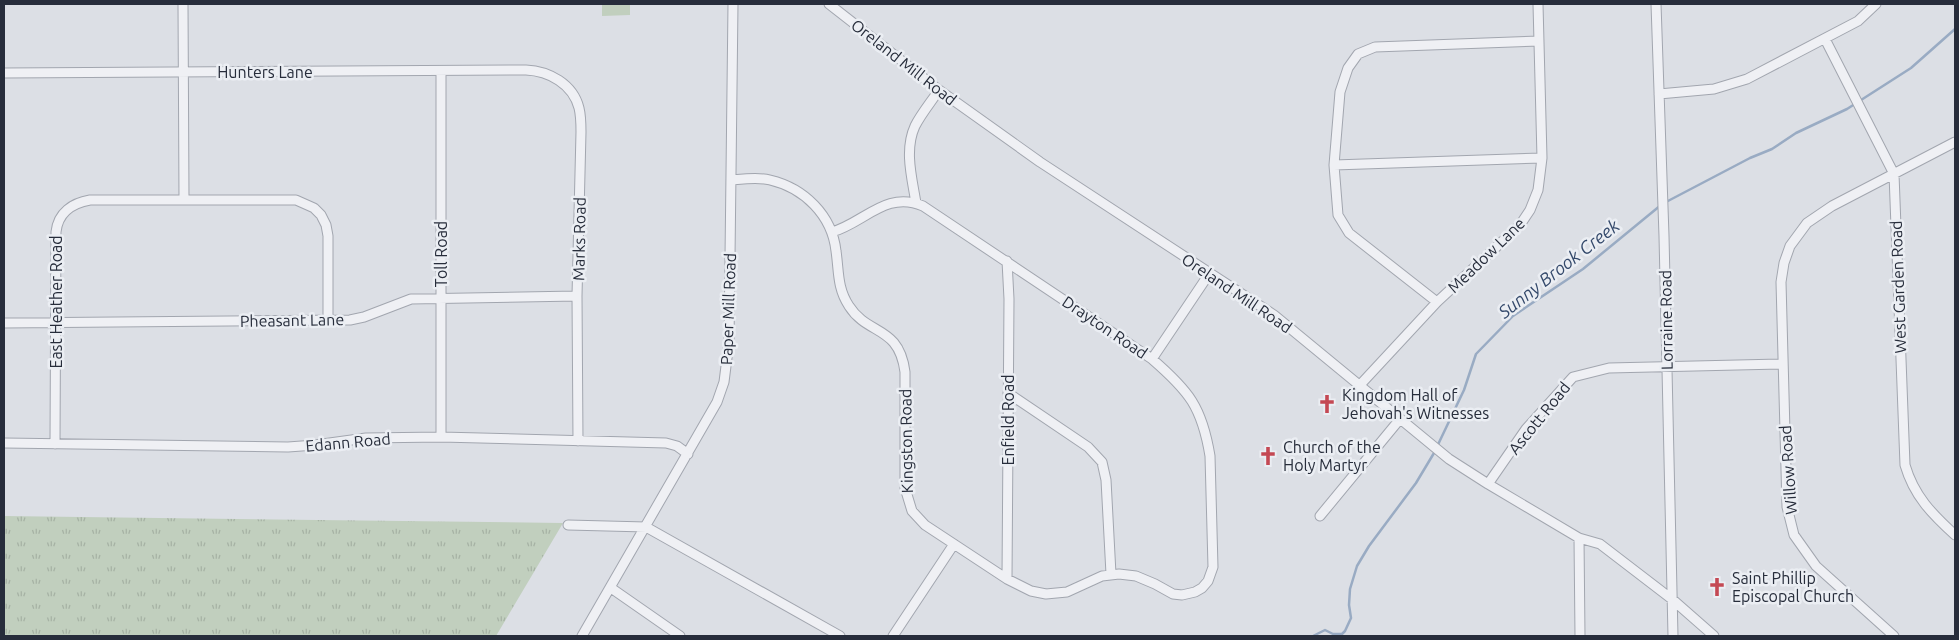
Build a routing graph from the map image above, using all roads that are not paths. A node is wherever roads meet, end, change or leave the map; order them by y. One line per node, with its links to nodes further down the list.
1 (183, 4): 11 (street)
2 (733, 4): 19 (street, Paper Mill Road)
3 (828, 4): 13 (street, Oreland Mill Road)
4 (1538, 4): 8 (street, Meadow Lane)
5 (1656, 4): 14 (street, Lorraine Road)
6 (1876, 4): 7 (street)
7 (1825, 39): 14 (street); 18 (street, West Garden Road)
8 (1539, 41): 16 (street, Meadow Lane); 17 (street)
9 (526, 70): 10 (street, Hunters Lane); 25 (street, Marks Road)
10 (441, 71): 11 (street, Hunters Lane); 26 (street, Toll Road)
11 (183, 72): 12 (street, Hunters Lane); 20 (street)
12 (4, 73)
13 (939, 90): 21 (street); 24 (street, Oreland Mill Road)
14 (1659, 94): 33 (street, Lorraine Road)
15 (1955, 142): 18 (street, Willow Road)
16 (1542, 158): 17 (street); 27 (street, Meadow Lane)
17 (1334, 165): 27 (street)
18 (1894, 174): 32 (street, Willow Road); 46 (street, West Garden Road)
19 (732, 180): 22 (street, Kingston Road); 41 (street, Paper Mill Road)
20 (184, 200): 28 (street, East Heather Road); 29 (street, East Heather Road)
21 (916, 203): 22 (street, Drayton Road); 23 (street, Drayton Road)
22 (832, 232): 48 (street, Kingston Road)
23 (1007, 261): 31 (street, Drayton Road); 35 (street, Enfield Road)
24 (1209, 274): 31 (street); 34 (street, Oreland Mill Road)
25 (577, 296): 26 (street, Pheasant Lane); 38 (street, Marks Road)
26 (441, 298): 28 (street, Pheasant Lane); 37 (street, Toll Road)
27 (1438, 302): 34 (street, Meadow Lane)
28 (328, 320): 29 (street, Pheasant Lane)
29 (57, 322): 30 (street, Pheasant Lane); 40 (street, East Heather Road)
30 (4, 323)
31 (1152, 359): 52 (street, Drayton Road)
32 (1783, 364): 33 (street, Ascott Road); 61 (street, Willow Road)
33 (1667, 367): 42 (street, Ascott Road); 53 (street, Lorraine Road)
34 (1359, 386): 36 (street, Oreland Mill Road)
35 (1008, 393): 49 (street); 50 (street, Enfield Road)
36 (1400, 419): 42 (street, Oreland Mill Road); 43 (street)
37 (441, 437): 38 (street, Edann Road); 40 (street, Edann Road)
38 (578, 441): 41 (street, Edann Road)
39 (4, 443): 40 (street, Edann Road)
40 (55, 444)
41 (688, 454): 45 (street, Paper Mill Road)
42 (1488, 484): 47 (street, Oreland Mill Road)
43 (1320, 516)
44 (568, 525): 45 (street)
45 (646, 527): 51 (street, Paper Mill Road); 56 (street)
46 (1955, 535)
47 (1579, 538): 53 (street, Oreland Mill Road); 58 (street)
48 (954, 544): 50 (street, Kingston Road); 57 (street)
49 (1110, 574): 50 (street, Kingston Road); 52 (street, Kingston Road)
50 (1007, 579)
51 (611, 588): 54 (street, Paper Mill Road); 55 (street)
52 (1195, 592)
53 (1673, 600): 59 (street, Lorraine Road); 60 (street, Oreland Mill Road)
54 (582, 636)
55 (680, 636)
56 (840, 636)
57 (893, 636)
58 (1580, 636)
59 (1674, 636)
60 (1714, 636)
61 (1894, 636)

